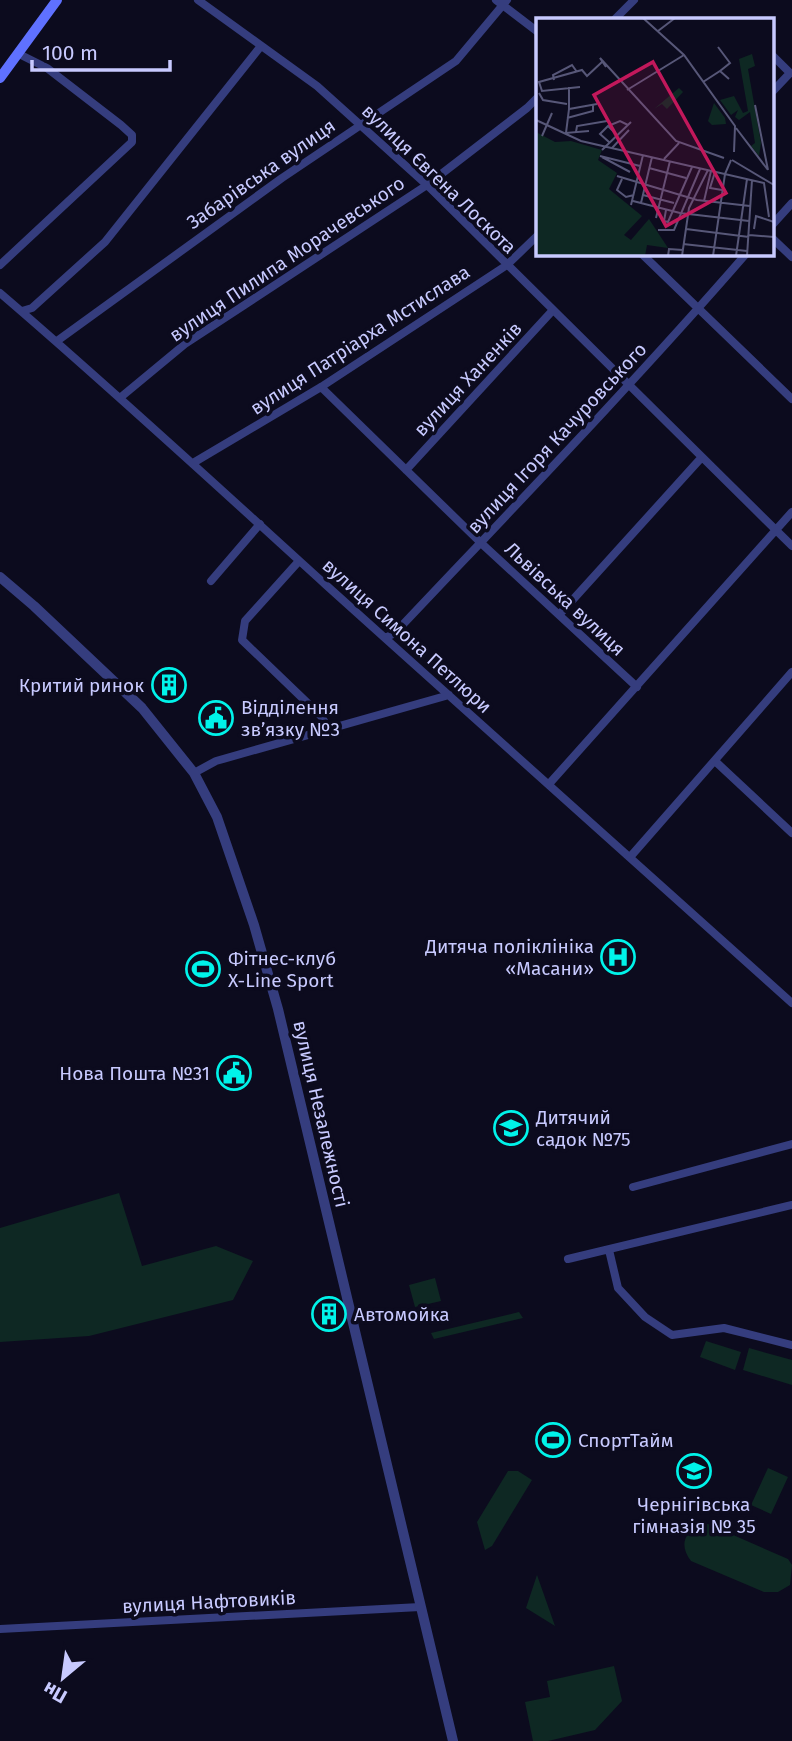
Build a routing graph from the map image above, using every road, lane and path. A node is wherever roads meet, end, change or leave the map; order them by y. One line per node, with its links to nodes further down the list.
1 (57, 0): 8 (main road)
2 (198, 0): 7 (street, вулиця Євгена Лоскота)
3 (634, 0): 5 (street)
4 (502, 2): 6 (street); 13 (street, Забарівська вулиця)
5 (616, 18)
6 (536, 30)
7 (261, 46): 13 (street, вулиця Євгена Лоскота); 27 (street)
8 (19, 54): 10 (main road); 22 (street)
9 (774, 57): 11 (street)
10 (0, 78)
11 (774, 91)
12 (536, 99): 14 (street, вулиця Пилипа Морачевського)
13 (360, 124): 14 (street, вулиця Євгена Лоскота); 28 (street, Забарівська вулиця)
14 (427, 185): 23 (street, вулиця Євгена Лоскота); 31 (street, вулиця Пилипа Морачевського)
15 (792, 203): 16 (street)
16 (774, 223)
17 (536, 237): 23 (street, вулиця Патріарха Мстислава)
18 (774, 240): 21 (street)
19 (644, 256): 25 (street)
20 (744, 256): 25 (street, вулиця Ігоря Качуровського)
21 (792, 257)
22 (0, 265)
23 (507, 265): 26 (street, вулиця Євгена Лоскота); 30 (street, вулиця Патріарха Мстислава)
24 (0, 293): 27 (street, вулиця Симона Петлюри)
25 (698, 309): 29 (street, вулиця Ігоря Качуровського); 32 (street)
26 (553, 310): 29 (street, вулиця Євгена Лоскота); 35 (street, вулиця Ханенків)
27 (22, 312): 28 (street, вулиця Симона Петлюри)
28 (57, 341): 31 (street, вулиця Симона Петлюри)
29 (628, 384): 33 (street, вулиця Євгена Лоскота); 39 (street, вулиця Ігоря Качуровського)
30 (321, 387): 34 (street, вулиця Патріарха Мстислава); 35 (street, Львівська вулиця)
31 (121, 397): 34 (street, вулиця Симона Петлюри)
32 (792, 399)
33 (702, 457): 38 (street, вулиця Євгена Лоскота); 44 (street)
34 (193, 463): 37 (street, вулиця Симона Петлюри)
35 (406, 470): 39 (street, Львівська вулиця)
36 (792, 512): 38 (street)
37 (260, 524): 41 (street, вулиця Симона Петлюри); 43 (street)
38 (776, 531): 40 (street, вулиця Євгена Лоскота); 47 (street)
39 (481, 543): 44 (street, Львівська вулиця); 45 (street, вулиця Ігоря Качуровського)
40 (792, 546)
41 (299, 561): 45 (street, вулиця Симона Петлюри); 49 (street)
42 (0, 577): 51 (street, вулиця Незалежності)
43 (211, 581)
44 (559, 615): 47 (street, Львівська вулиця)
45 (385, 638): 48 (street, вулиця Симона Петлюри)
46 (792, 672): 50 (street)
47 (637, 687): 52 (street)
48 (449, 695): 49 (street); 52 (street, вулиця Симона Петлюри)
49 (329, 729): 51 (street)
50 (715, 761): 53 (street); 54 (street)
51 (194, 773): 62 (street, вулиця Незалежності)
52 (549, 784): 54 (street, вулиця Симона Петлюри)
53 (791, 831)
54 (631, 856): 55 (street, вулиця Симона Петлюри)
55 (792, 1003)
56 (792, 1144): 57 (street)
57 (633, 1186)
58 (792, 1205): 59 (street)
59 (609, 1250): 60 (street); 61 (street)
60 (568, 1259)
61 (792, 1345)
62 (420, 1607): 63 (street, вулиця Нафтовиків); 64 (street, вулиця Незалежності)
63 (0, 1629)
64 (453, 1741)

